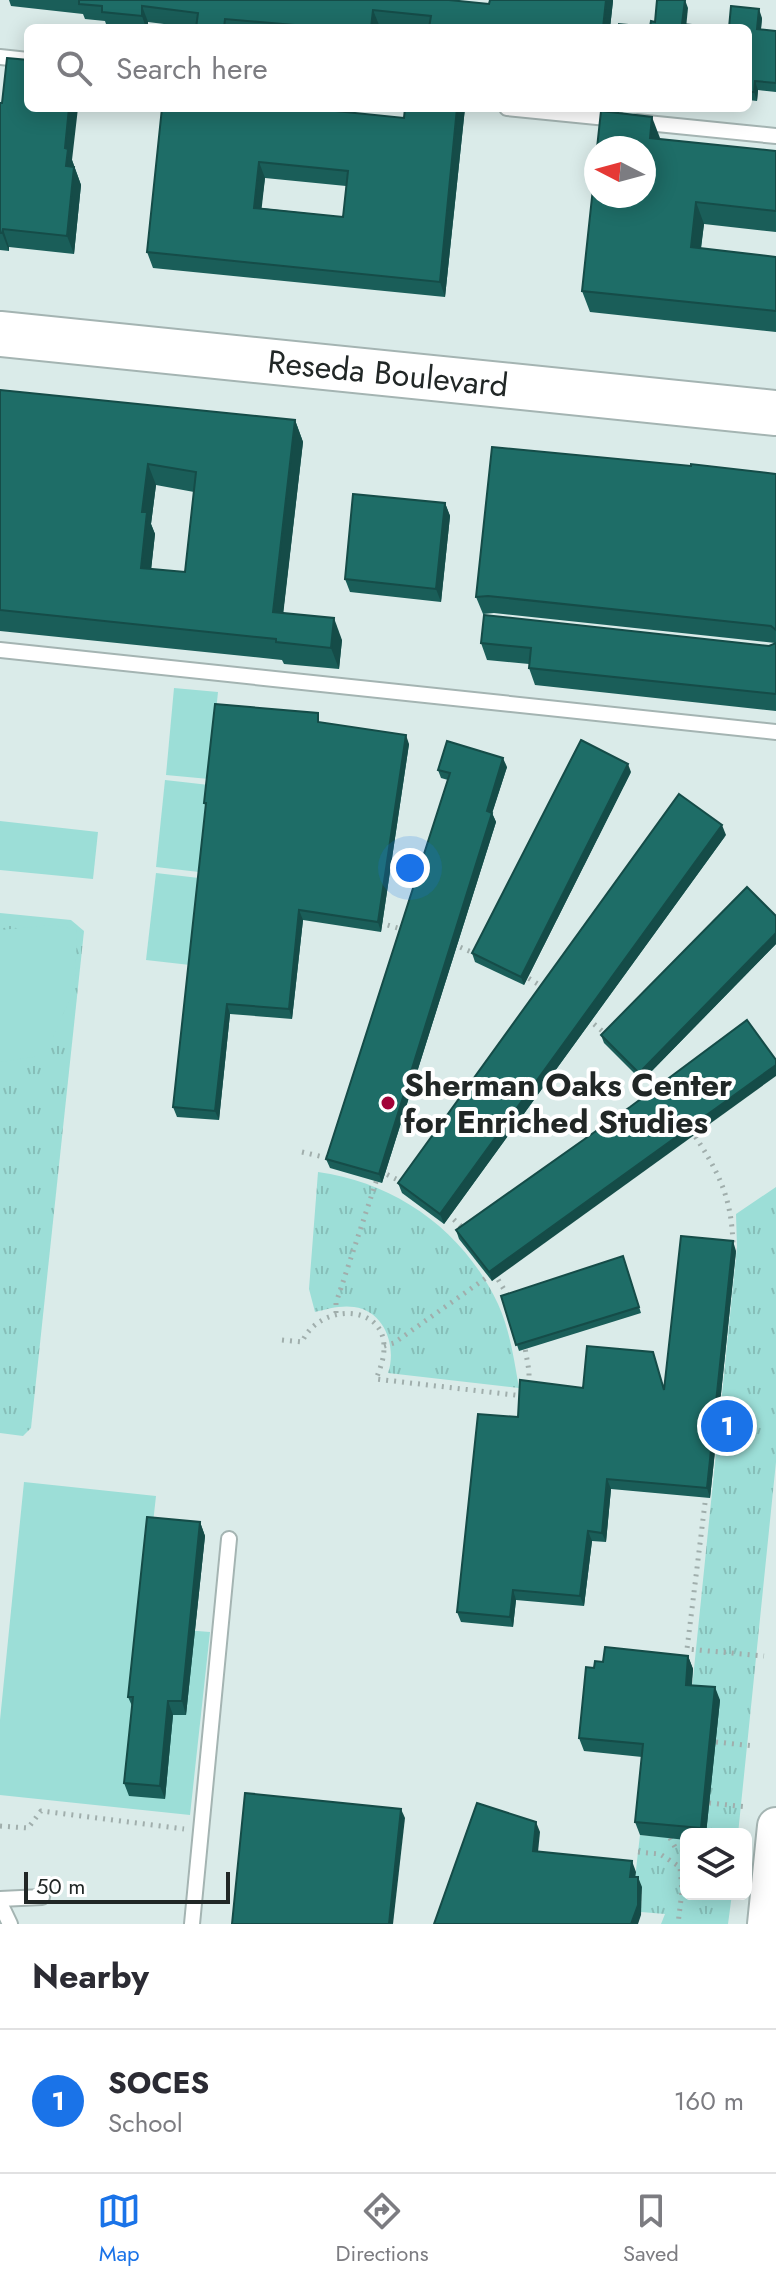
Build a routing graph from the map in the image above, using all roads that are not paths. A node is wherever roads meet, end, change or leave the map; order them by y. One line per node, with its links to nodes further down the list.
1 (0, 57): 2 (lane)
2 (24, 60)
3 (545, 112): 4 (lane)
4 (776, 136)
5 (0, 334): 6 (main road, Reseda Boulevard)
6 (776, 413)
7 (0, 650): 8 (lane)
8 (776, 732)
9 (229, 1539): 14 (lane)
10 (762, 1816): 15 (street)
11 (42, 1897): 12 (lane)
12 (0, 1901): 13 (lane)
13 (10, 1924)
14 (192, 1924)
15 (766, 1924)

